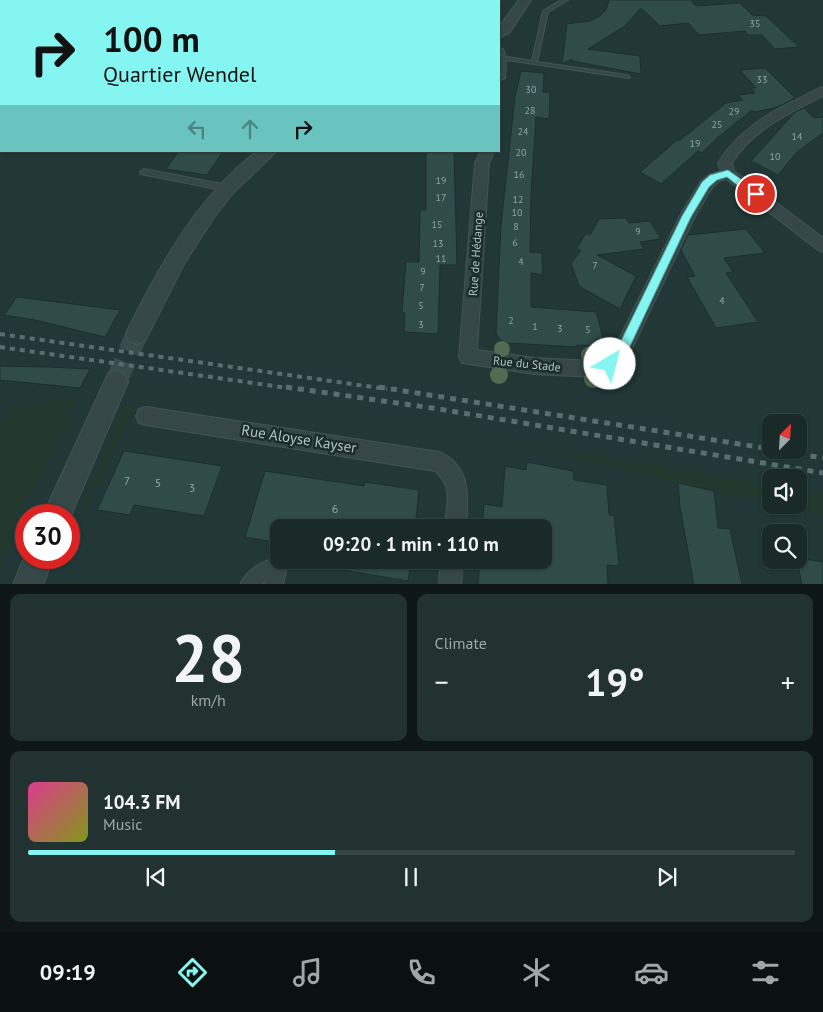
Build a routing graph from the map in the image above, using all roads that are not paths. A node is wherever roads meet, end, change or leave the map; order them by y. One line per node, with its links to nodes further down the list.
1 (509, 0): 4 (street)
2 (525, 0): 4 (street)
3 (565, 0): 7 (lane)
4 (515, 14): 5 (street)
5 (500, 33)
6 (500, 55): 7 (lane)
7 (534, 63): 8 (lane)
8 (627, 77)
9 (823, 91): 13 (street)
10 (268, 152): 14 (street)
11 (488, 152): 17 (street, Rue de Hédange)
12 (144, 172): 14 (lane)
13 (728, 173): 15 (street); 17 (street, Rue du Stade)
14 (227, 188): 16 (street)
15 (823, 246)
16 (137, 334)
17 (468, 357)
18 (116, 382): 20 (street)
19 (146, 416): 21 (street, Rue Aloyse Kayser)
20 (62, 504)
21 (456, 519)
22 (34, 569): 24 (street)
23 (451, 569): 27 (street)
24 (28, 584)
25 (250, 584): 26 (street)
26 (274, 584)
27 (450, 584)

